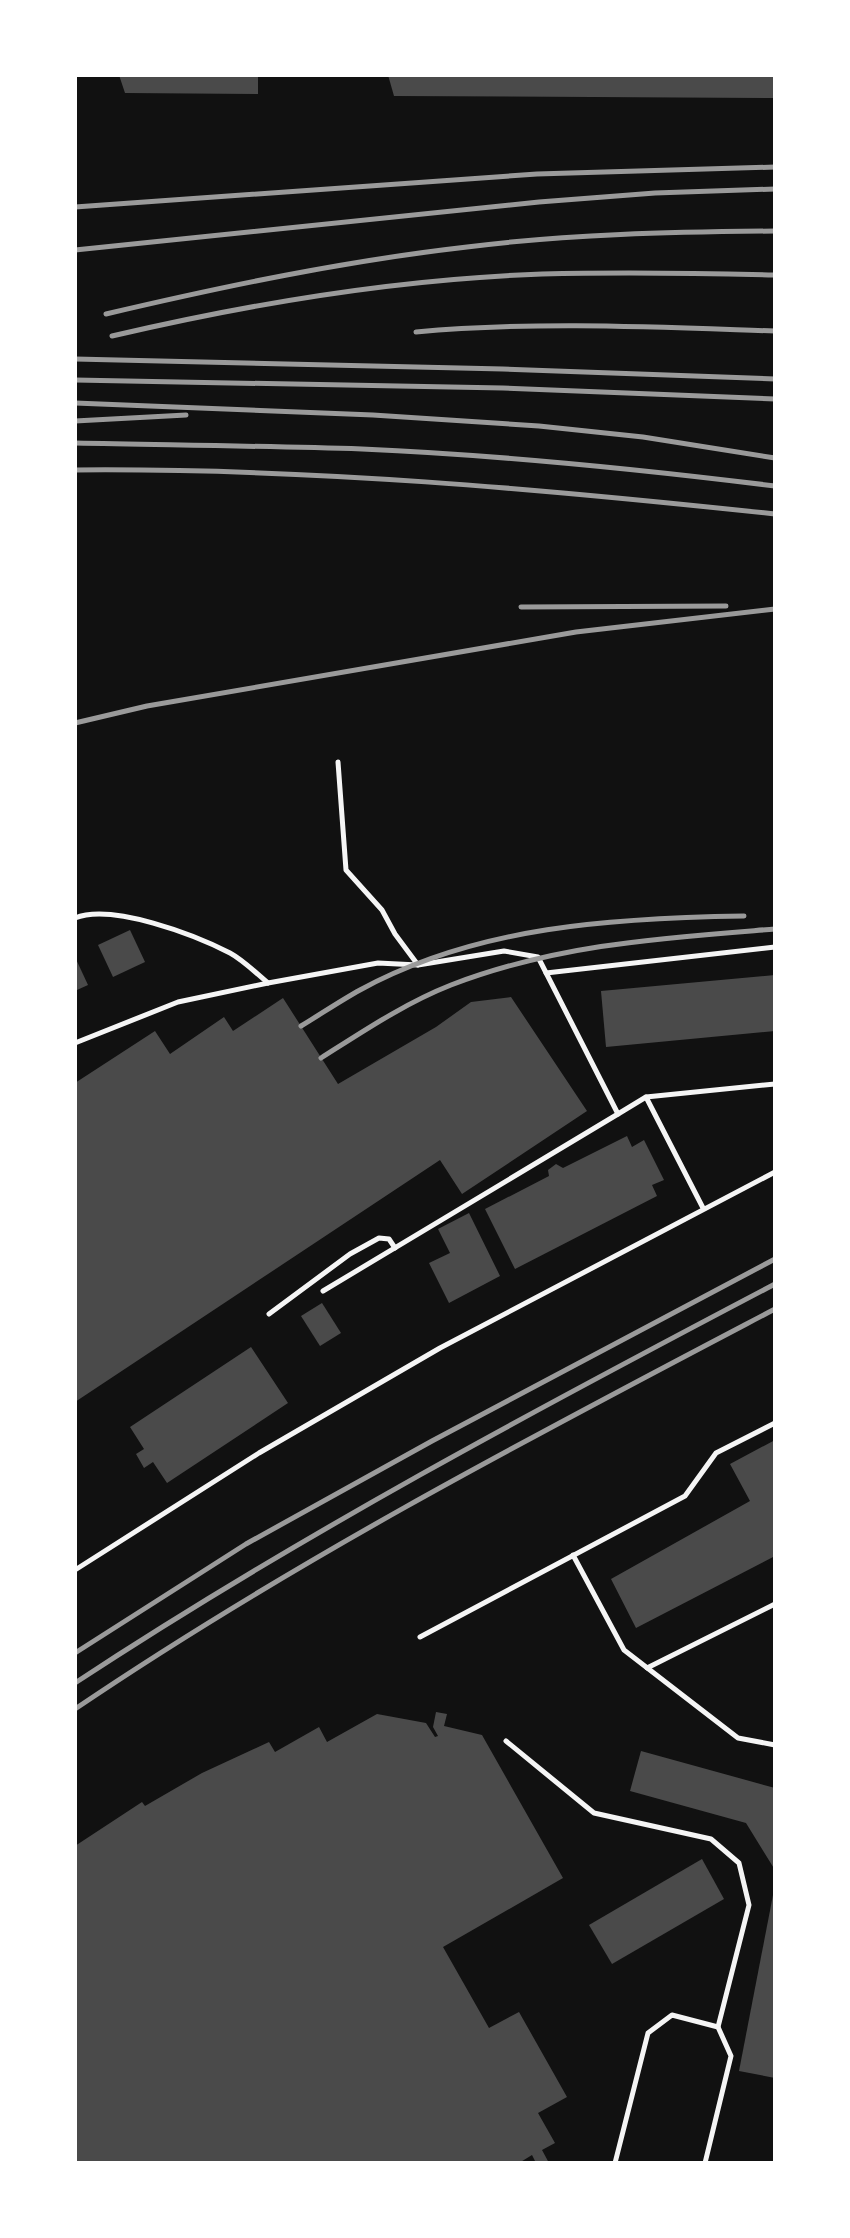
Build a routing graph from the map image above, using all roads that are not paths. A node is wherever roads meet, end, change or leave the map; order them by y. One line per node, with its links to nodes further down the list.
1 (338, 762): 4 (lane)
2 (75, 918): 6 (lane)
3 (775, 947): 5 (lane)
4 (418, 965): 5 (lane); 6 (lane)
5 (546, 973): 10 (lane)
6 (268, 983): 7 (lane)
7 (75, 1043)
8 (775, 1084): 9 (lane)
9 (646, 1097): 10 (lane); 12 (lane)
10 (618, 1114): 13 (lane)
11 (775, 1172): 12 (lane)
12 (703, 1208): 18 (lane)
13 (395, 1248): 14 (lane); 15 (lane)
14 (323, 1291)
15 (270, 1314)
16 (775, 1423): 17 (lane)
17 (573, 1555): 20 (lane); 21 (lane)
18 (75, 1570)
19 (775, 1604): 21 (lane)
20 (420, 1637)
21 (647, 1668): 23 (lane)
22 (506, 1741): 24 (lane)
23 (775, 1745)
24 (718, 2027): 25 (lane); 26 (lane)
25 (615, 2163)
26 (705, 2163)

